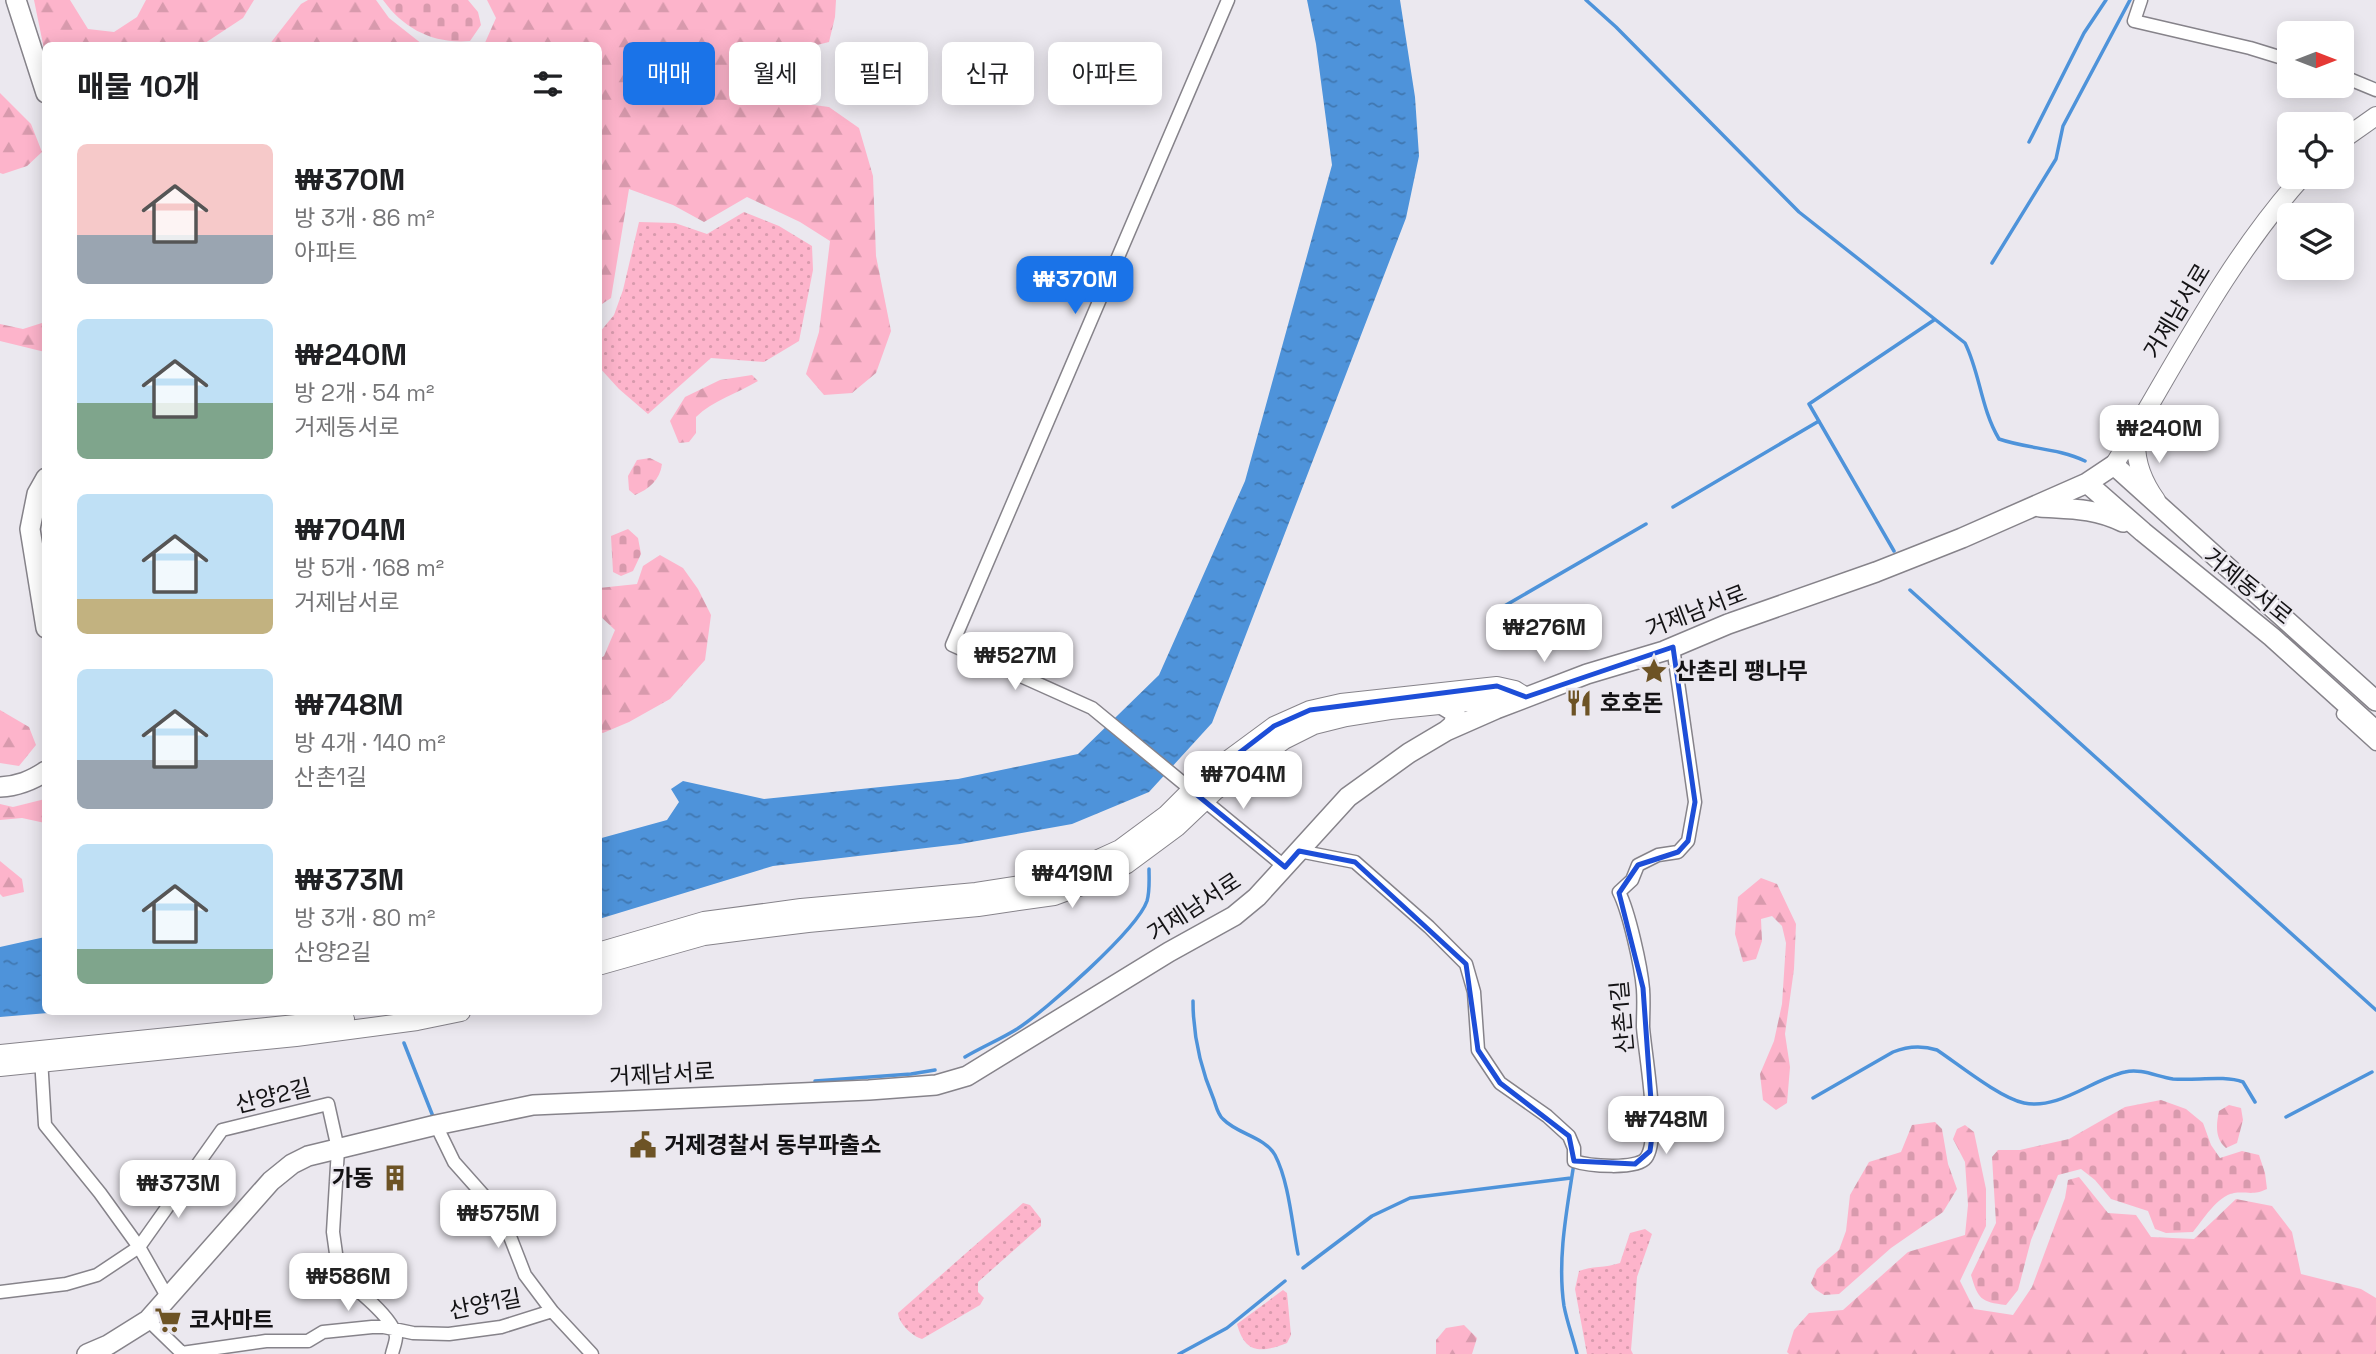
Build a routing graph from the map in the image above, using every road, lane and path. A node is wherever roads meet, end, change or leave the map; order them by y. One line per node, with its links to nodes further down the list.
1 (16, 0): 5 (main road)
2 (1228, 0): 30 (street)
3 (2141, 0): 4 (street)
4 (2277, 56)
5 (42, 81)
6 (2354, 81): 7 (street)
7 (2376, 90)
8 (2376, 116): 9 (street)
9 (2354, 132)
10 (2291, 189): 11 (street, 거제남서로)
11 (2138, 426): 12 (street, 거제남서로); 16 (street)
12 (2114, 465): 13 (main road, 거제남서로); 16 (main road, 거제동서로)
13 (2087, 483): 15 (main road, 거제남서로); 17 (main road, 거제동서로)
14 (42, 485): 18 (main road)
15 (2035, 506): 17 (main road); 20 (main road, 거제남서로)
16 (2162, 508): 23 (main road, 거제동서로)
17 (2143, 532): 19 (main road, 거제동서로)
18 (42, 603)
19 (2272, 637): 26 (main road, 거제동서로); 27 (street)
20 (1673, 647): 21 (main road, 거제남서로); 31 (street, 산촌1길)
21 (1587, 674): 22 (street); 22 (main road, 거제남서로)
22 (1506, 696): 24 (street); 25 (main road, 거제남서로); 30 (street)
23 (2376, 701)
24 (1443, 705): 25 (main road); 30 (street)
25 (1446, 731): 31 (main road, 거제남서로)
26 (2376, 731)
27 (2376, 744)
28 (42, 774): 29 (main road)
29 (0, 787)
30 (1191, 790): 32 (street); 33 (street); 34 (street)
31 (1299, 851): 32 (main road, 거제남서로)
32 (1285, 867): 40 (main road, 거제남서로)
33 (602, 951)
34 (602, 965)
35 (376, 1015): 38 (street)
36 (446, 1015): 38 (street)
37 (0, 1054): 38 (street)
38 (41, 1057): 39 (street); 42 (street)
39 (0, 1068)
40 (436, 1125): 41 (main road, 거제남서로); 45 (street)
41 (338, 1149): 42 (street, 산양2길); 44 (main road, 거제남서로); 47 (street)
42 (139, 1247): 43 (street, 산양2길); 44 (street)
43 (0, 1292)
44 (168, 1298): 46 (main road, 거제남서로)
45 (552, 1311): 47 (street, 산양1길); 50 (street)
46 (148, 1320): 47 (street, 산양1길); 48 (main road, 거제남서로)
47 (393, 1328): 49 (street)
48 (86, 1354)
49 (392, 1354)
50 (592, 1354)

